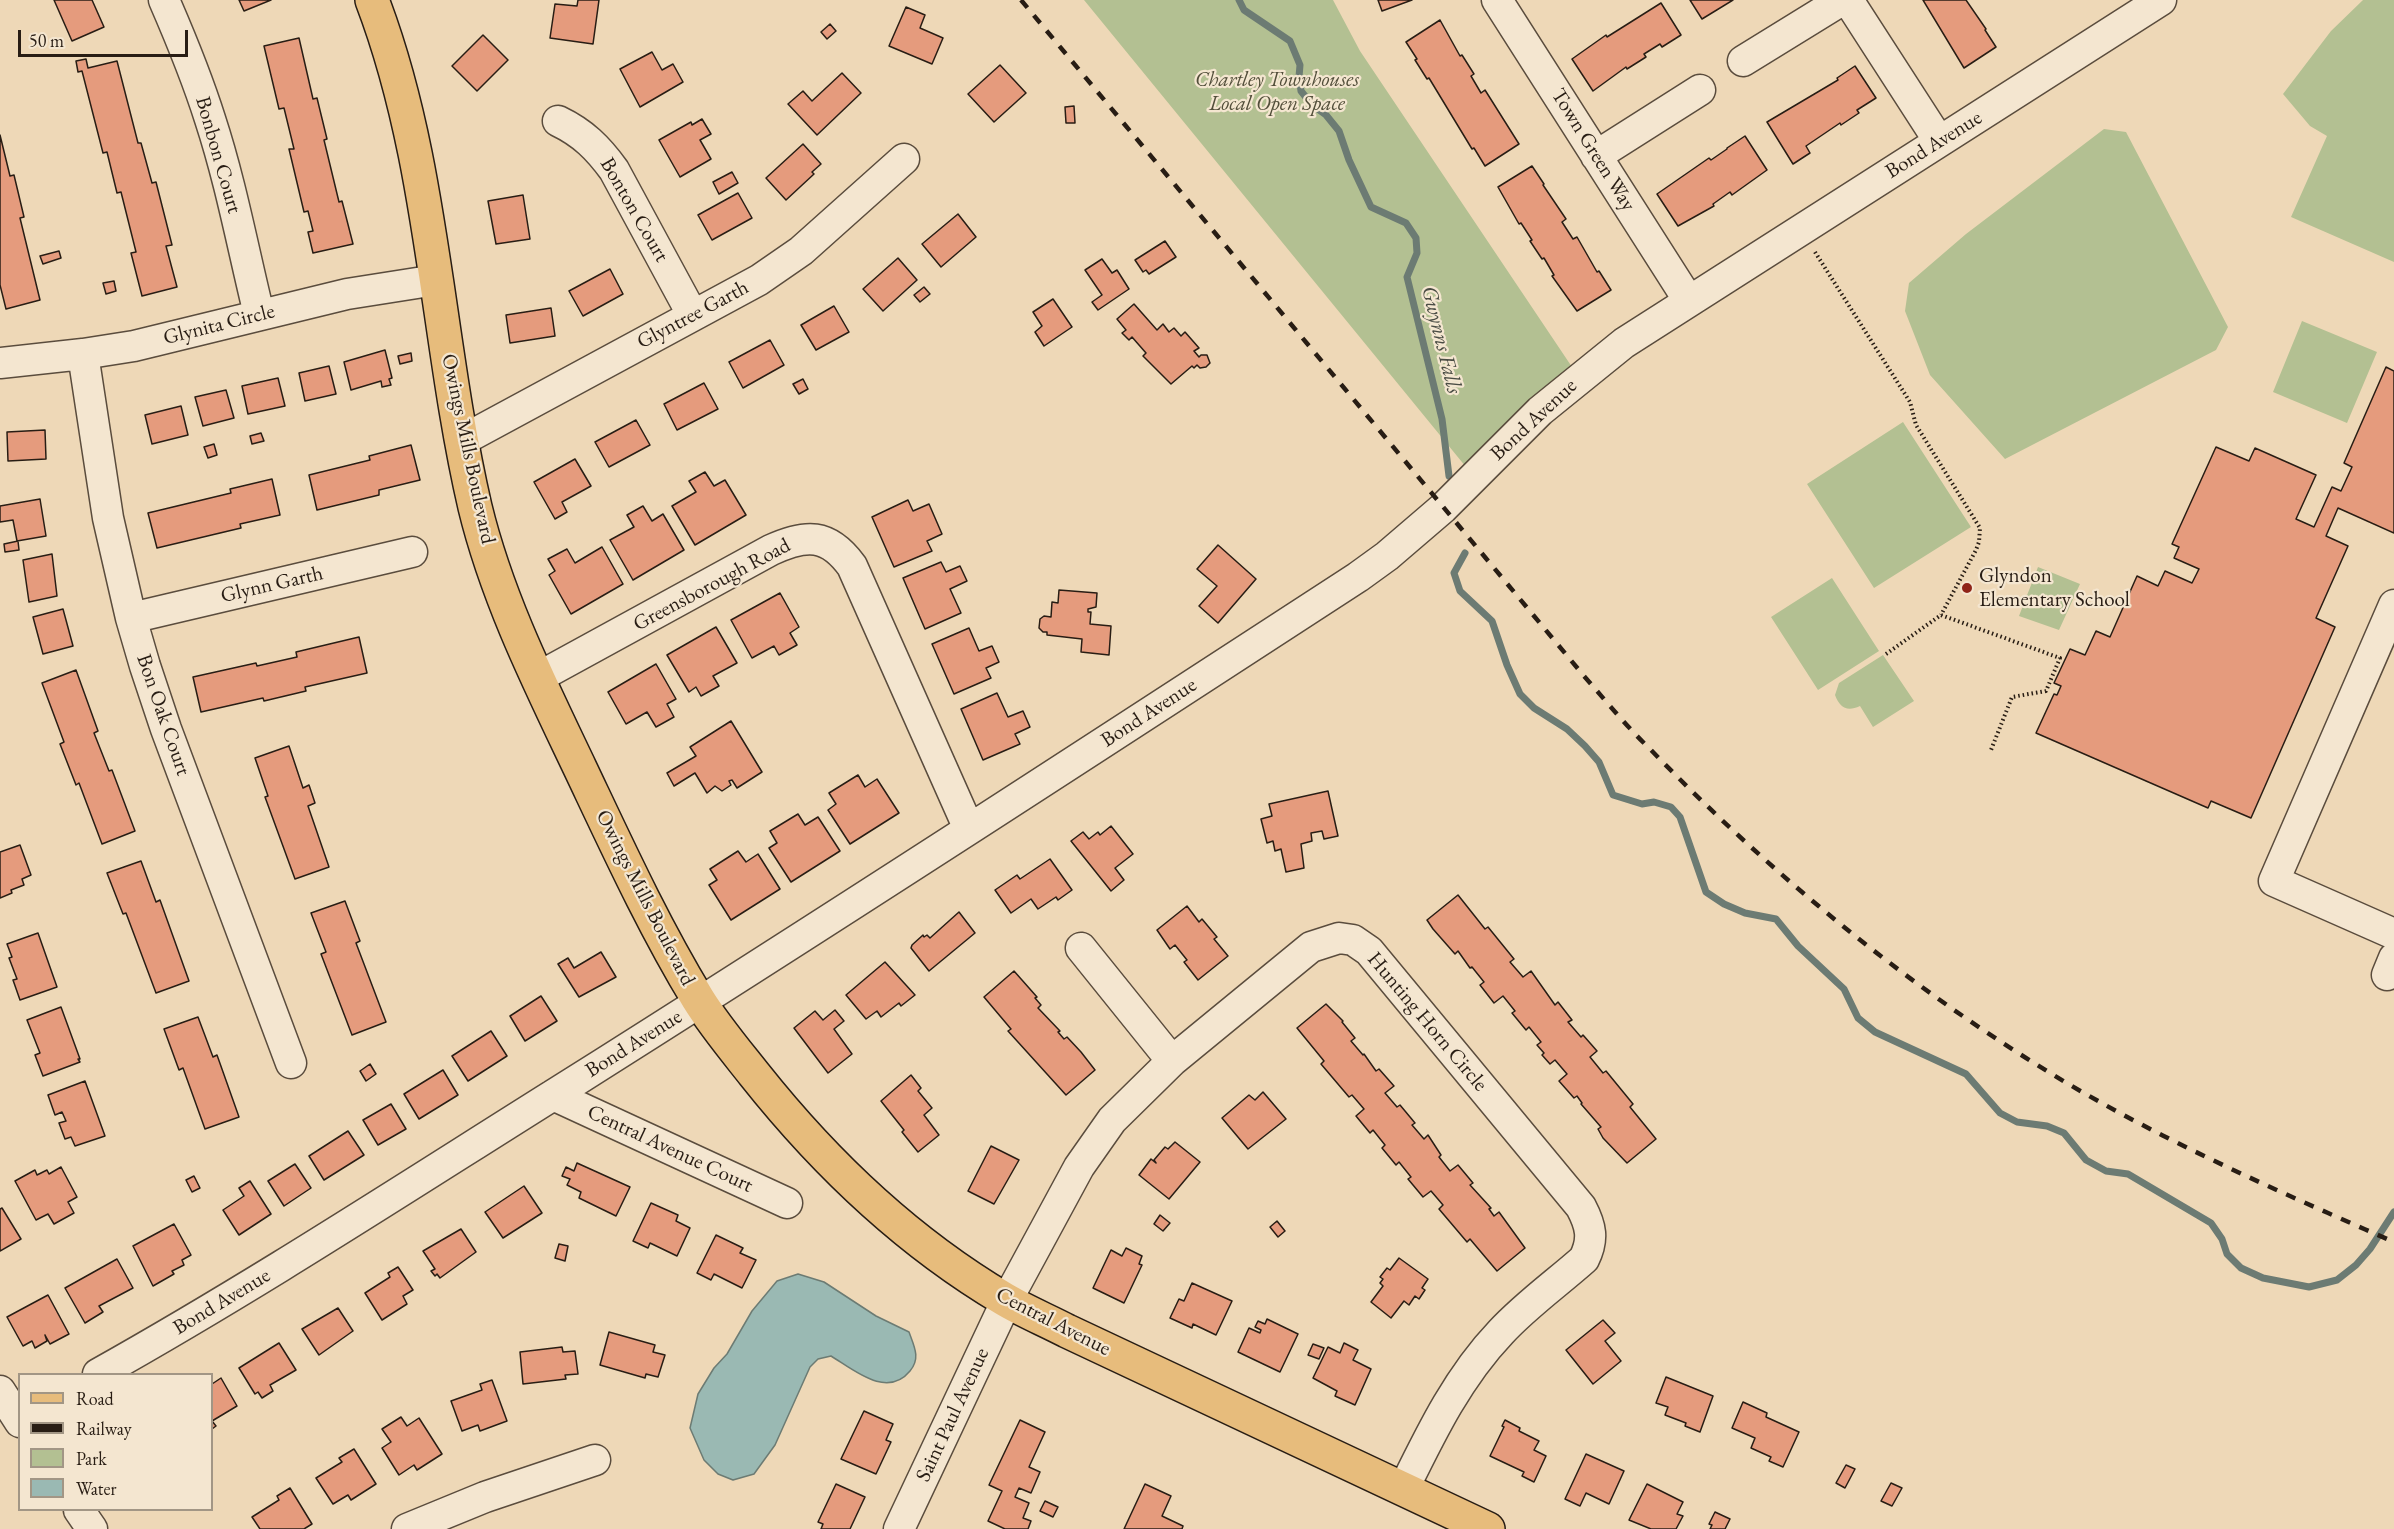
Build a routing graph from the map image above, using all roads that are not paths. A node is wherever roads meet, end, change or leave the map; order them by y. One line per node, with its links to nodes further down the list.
1 (164, 0): 15 (street, Bonbon Court)
2 (372, 0): 13 (main road, Owings Mills Boulevard)
3 (1497, 0): 11 (street, Town Green Way)
4 (1842, 0): 7 (street)
5 (1848, 0): 10 (street)
6 (2161, 0): 10 (street, Bond Avenue)
7 (1743, 62)
8 (1700, 90): 11 (street)
9 (558, 121): 16 (street, Bonton Court)
10 (1939, 141): 14 (street, Bond Avenue)
11 (1596, 156): 14 (street, Town Green Way)
12 (904, 159): 16 (street, Glyntree Garth)
13 (436, 280): 15 (street, Glynita Circle); 19 (main road, Owings Mills Boulevard)
14 (1689, 301): 24 (street, Bond Avenue)
15 (259, 314): 17 (street, Glynita Circle)
16 (692, 314): 19 (street, Glyntree Garth)
17 (83, 354): 18 (street, Glynita Circle); 22 (street, Bon Oak Court)
18 (0, 363)
19 (461, 441): 23 (main road, Owings Mills Boulevard)
20 (412, 552): 22 (street, Glynn Garth)
21 (2394, 605): 25 (street)
22 (131, 618): 29 (street, Bon Oak Court)
23 (537, 678): 24 (street, Greensborough Road); 27 (main road, Owings Mills Boulevard)
24 (969, 829): 27 (street, Bond Avenue)
25 (2394, 934)
26 (1081, 948): 28 (street)
27 (700, 1002): 30 (street, Bond Avenue); 32 (main road, Central Avenue)
28 (1172, 1061): 32 (street, Hunting Horn Circle); 39 (street, Hunting Horn Circle)
29 (291, 1063)
30 (553, 1095): 31 (street, Central Avenue Court); 33 (street, Bond Avenue)
31 (788, 1203)
32 (1007, 1300): 39 (main road, Central Avenue); 43 (street, Saint Paul Avenue)
33 (100, 1373)
34 (0, 1391): 35 (street)
35 (18, 1419)
36 (18, 1423): 37 (street)
37 (0, 1436)
38 (595, 1460): 42 (street)
39 (1404, 1488): 44 (main road, Central Avenue)
40 (80, 1511): 41 (street)
41 (92, 1529)
42 (407, 1529)
43 (899, 1529)
44 (1488, 1529)

